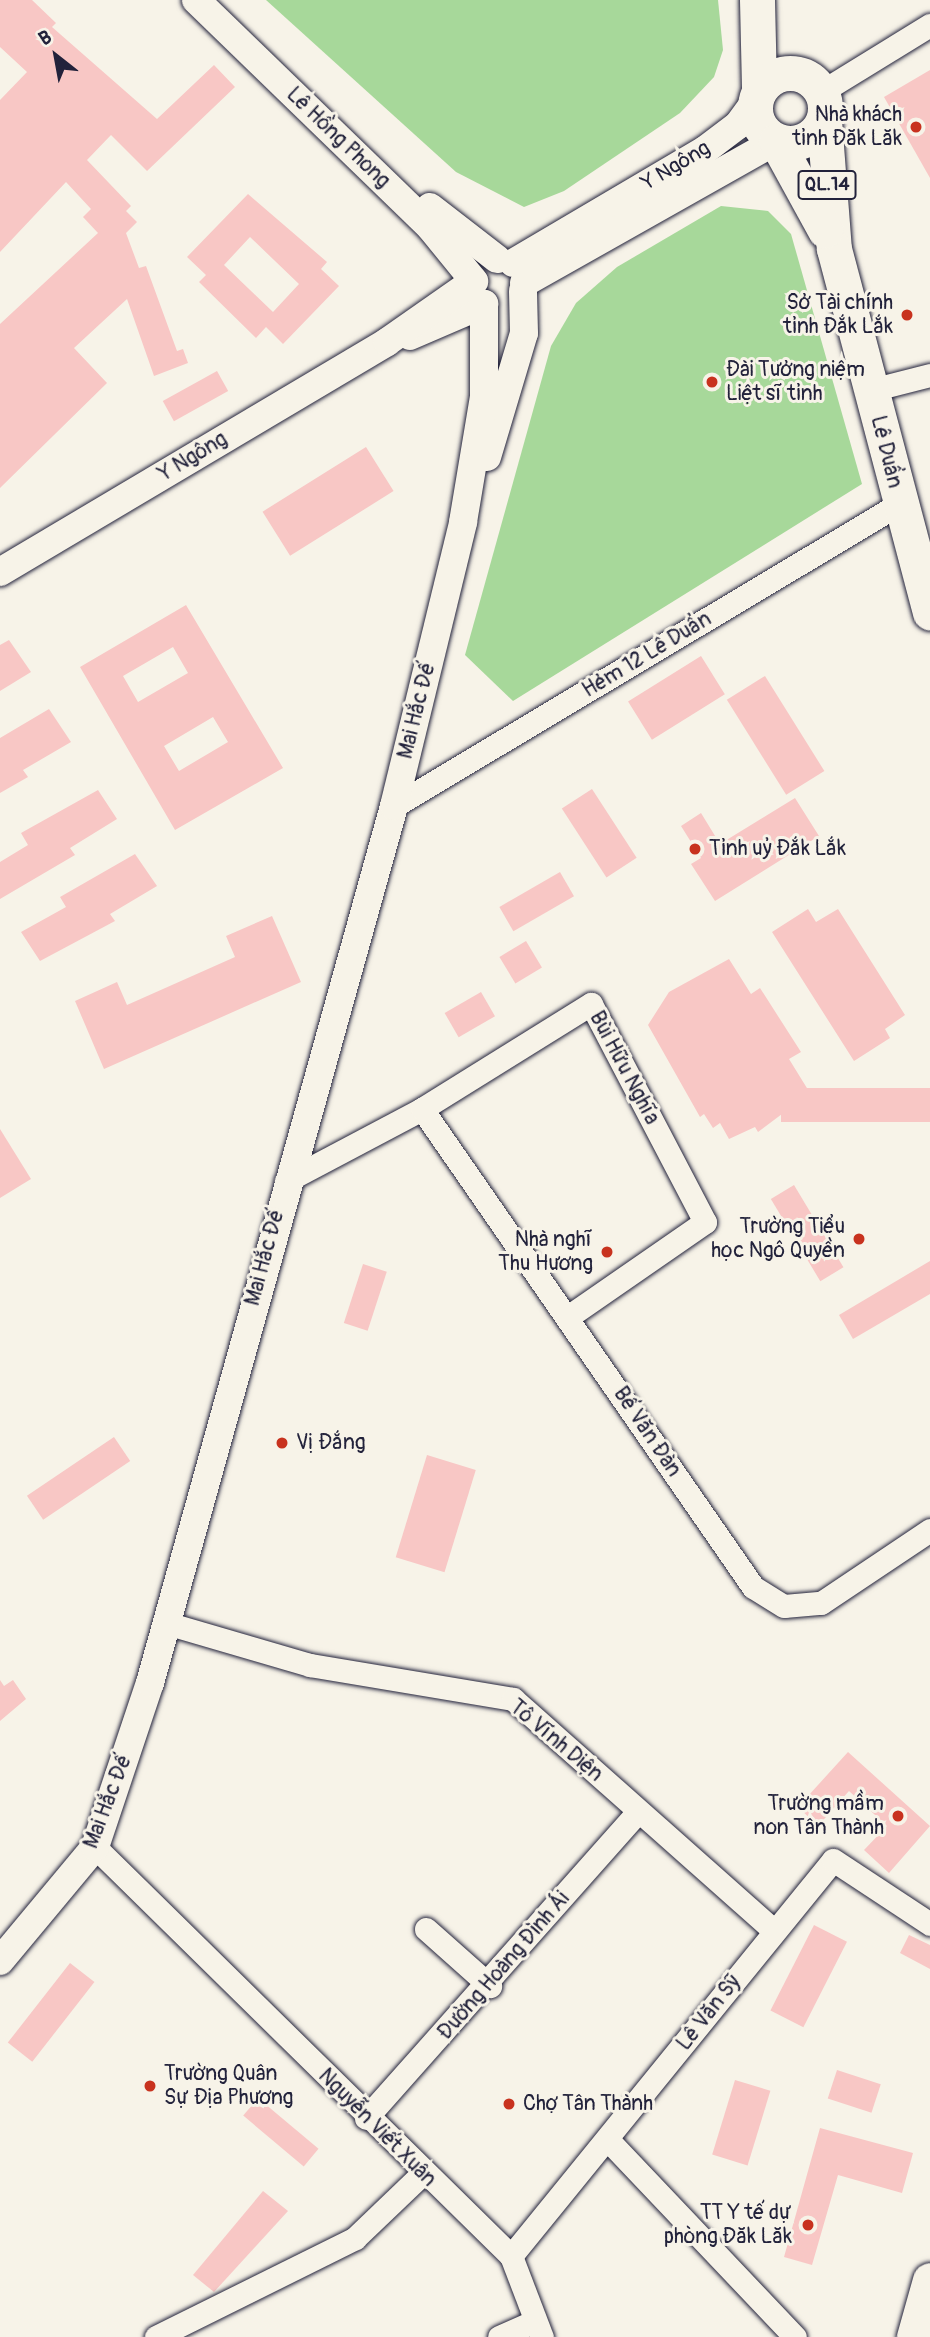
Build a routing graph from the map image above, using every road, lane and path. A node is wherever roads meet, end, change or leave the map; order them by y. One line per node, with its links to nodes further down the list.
1 (196, 0): 11 (street, Lê Hồng Phong)
2 (217, 0): 10 (street, Lê Hồng Phong)
3 (757, 0): 5 (main road, Lê Duẩn / QL.14); 6 (main road, Lê Duẩn / QL.14)
4 (930, 24): 5 (street)
5 (815, 95): 6 (main road); 7 (main road); 9 (main road, Lê Duẩn / QL.14)
6 (758, 96): 7 (main road); 8 (street, Y Ngông)
7 (776, 141): 8 (street, Y Ngông); 9 (main road, Lê Duẩn / QL.14)
8 (642, 201): 10 (street, Y Ngông)
9 (834, 249): 13 (main road, Lê Duẩn / QL.14)
10 (514, 274): 11 (street); 11 (street); 15 (street, Mai Hắc Đế)
11 (479, 293): 15 (street, Mai Hắc Đế); 16 (street, Y Ngông)
12 (930, 375): 13 (street)
13 (871, 390): 14 (main road, Lê Duẩn / QL.14)
14 (899, 504): 17 (main road, Lê Duẩn / QL.14); 18 (street, Hẻm 12 Lê Duẩn)
15 (463, 522): 18 (street, Mai Hắc Đế)
16 (0, 572)
17 (930, 613)
18 (394, 806): 20 (street, Mai Hắc Đế)
19 (422, 1109): 20 (street, Bùi Hữu Nghĩa); 21 (street, Bế Văn Đàn); 21 (street, Bùi Hữu Nghĩa)
20 (286, 1181): 23 (street, Mai Hắc Đế)
21 (568, 1317): 22 (street, Bế Văn Đàn)
22 (930, 1530)
23 (166, 1623): 24 (street, Tô Vĩnh Diện); 25 (street, Mai Hắc Đế)
24 (638, 1812): 28 (street, Tô Vĩnh Diện); 30 (street, Đường Hoàng Đình Ái)
25 (95, 1847): 29 (street, Mai Hắc Đế); 31 (street, Nguyễn Viết Xuân)
26 (930, 1924): 28 (street, Lê Văn Sỹ)
27 (426, 1929): 30 (street)
28 (773, 1930): 32 (street, Lê Văn Sỹ)
29 (0, 1961)
30 (490, 1986): 31 (street, Đường Hoàng Đình Ái)
31 (366, 2118): 33 (street, Nguyễn Viết Xuân)
32 (610, 2141): 34 (street, Lê Văn Sỹ); 39 (street)
33 (421, 2175): 34 (street, Nguyễn Viết Xuân); 37 (street)
34 (511, 2256): 36 (street, Nguyễn Viết Xuân)
35 (930, 2280): 40 (main road)
36 (539, 2329): 38 (street)
37 (156, 2337)
38 (499, 2337)
39 (795, 2337)
40 (914, 2337)

